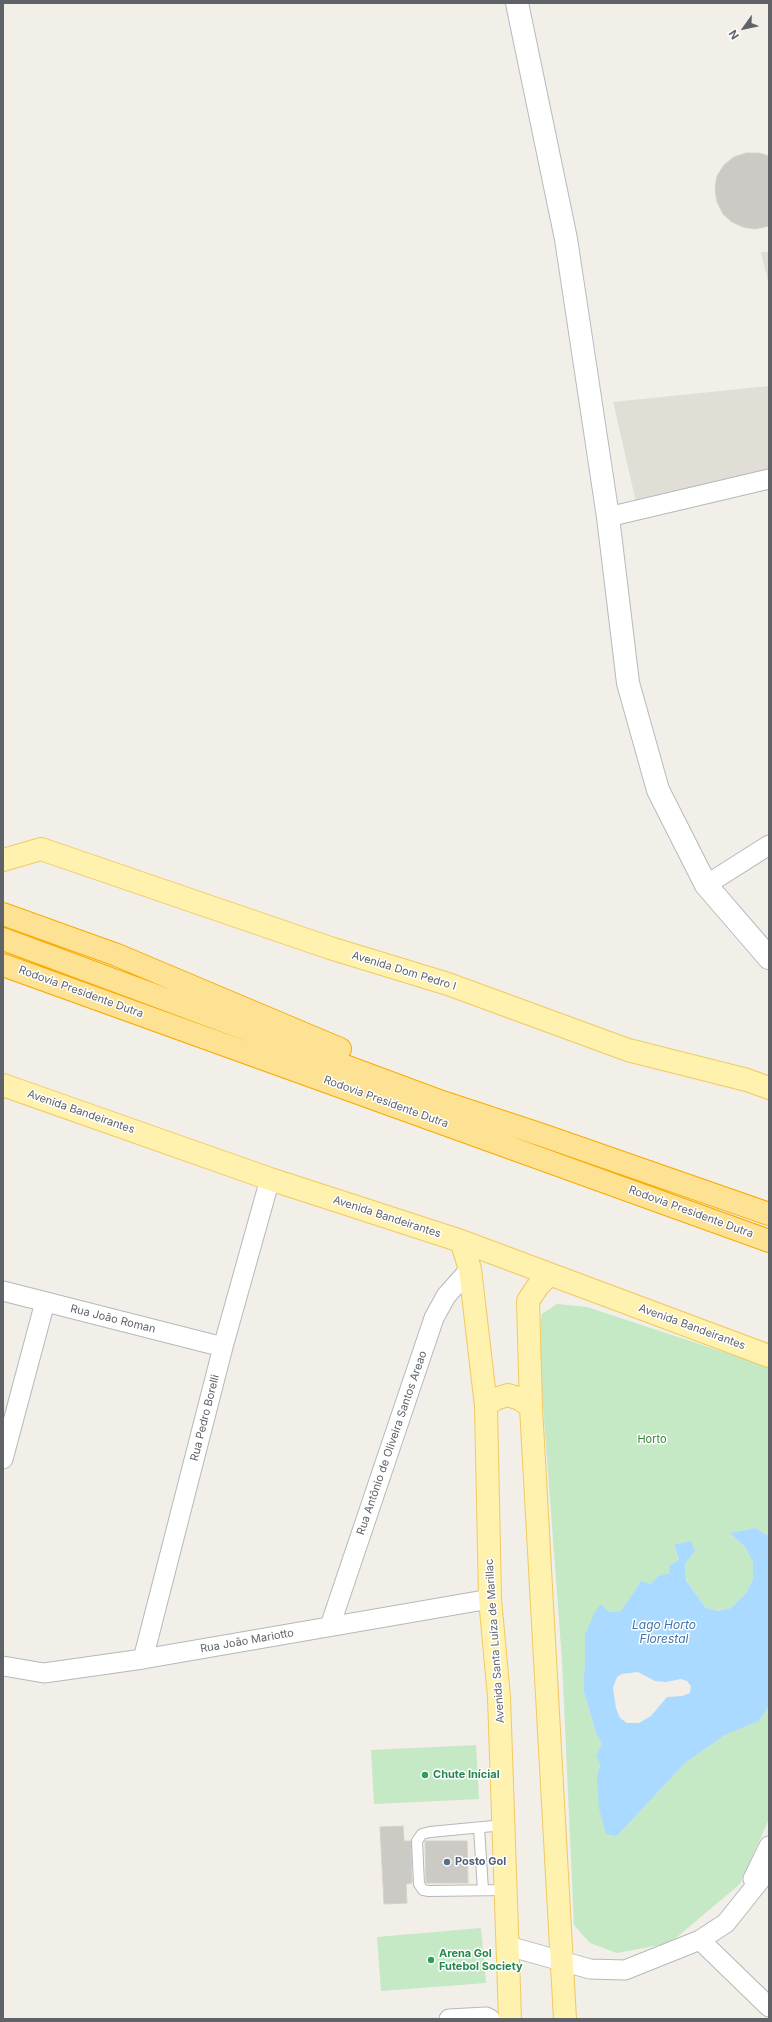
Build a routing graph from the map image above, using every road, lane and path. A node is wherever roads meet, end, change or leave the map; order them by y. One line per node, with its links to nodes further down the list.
1 (517, 3): 3 (main road)
2 (769, 479): 3 (street)
3 (608, 517): 6 (main road)
4 (769, 845): 6 (street)
5 (3, 860): 12 (main road, Avenida Dom Pedro I)
6 (706, 885): 9 (main road)
7 (3, 914): 13 (highway)
8 (3, 940): 13 (highway, Rodovia Presidente Dutra)
9 (769, 958)
10 (3, 965): 17 (highway, Rodovia Presidente Dutra)
11 (3, 1085): 14 (main road, Avenida Bandeirantes)
12 (769, 1088)
13 (542, 1135): 15 (highway, Rodovia Presidente Dutra)
14 (270, 1179): 16 (main road, Avenida Bandeirantes); 22 (street, Rua Pedro Borelli)
15 (769, 1214)
16 (461, 1241): 18 (main road, Avenida Santa Luíza de Marillac); 19 (main road, Avenida Bandeirantes)
17 (769, 1241)
18 (470, 1269): 24 (main road, Avenida Santa Luíza de Marillac); 28 (street, Rua Antônio de Oliveira Santos Areao)
19 (549, 1275): 23 (main road, Avenida Bandeirantes); 25 (main road)
20 (3, 1291): 21 (street, Rua João Roman)
21 (45, 1302): 22 (street, Rua João Roman); 26 (street)
22 (224, 1347): 29 (street, Rua Pedro Borelli)
23 (769, 1356)
24 (486, 1406): 25 (main road); 27 (main road, Avenida Santa Luíza de Marillac)
25 (531, 1407): 39 (main road)
26 (3, 1459)
27 (490, 1599): 28 (street, Rua João Mariotto); 31 (main road, Avenida Santa Luíza de Marillac)
28 (330, 1626): 29 (street, Rua João Mariotto)
29 (143, 1659): 30 (street, Rua João Mariotto)
30 (3, 1666)
31 (504, 1825): 32 (lane); 36 (main road, Avenida Santa Luíza de Marillac)
32 (479, 1828): 35 (lane); 35 (lane)
33 (769, 1846): 34 (street)
34 (762, 1874): 37 (street)
35 (483, 1890): 36 (lane)
36 (506, 1890): 38 (main road, Avenida Santa Luíza de Marillac)
37 (700, 1940): 39 (street); 40 (street)
38 (508, 1946): 39 (street); 43 (main road, Avenida Santa Luíza de Marillac)
39 (562, 1961): 44 (main road)
40 (769, 2007)
41 (449, 2019): 42 (street)
42 (490, 2019)
43 (510, 2019)
44 (565, 2019)

